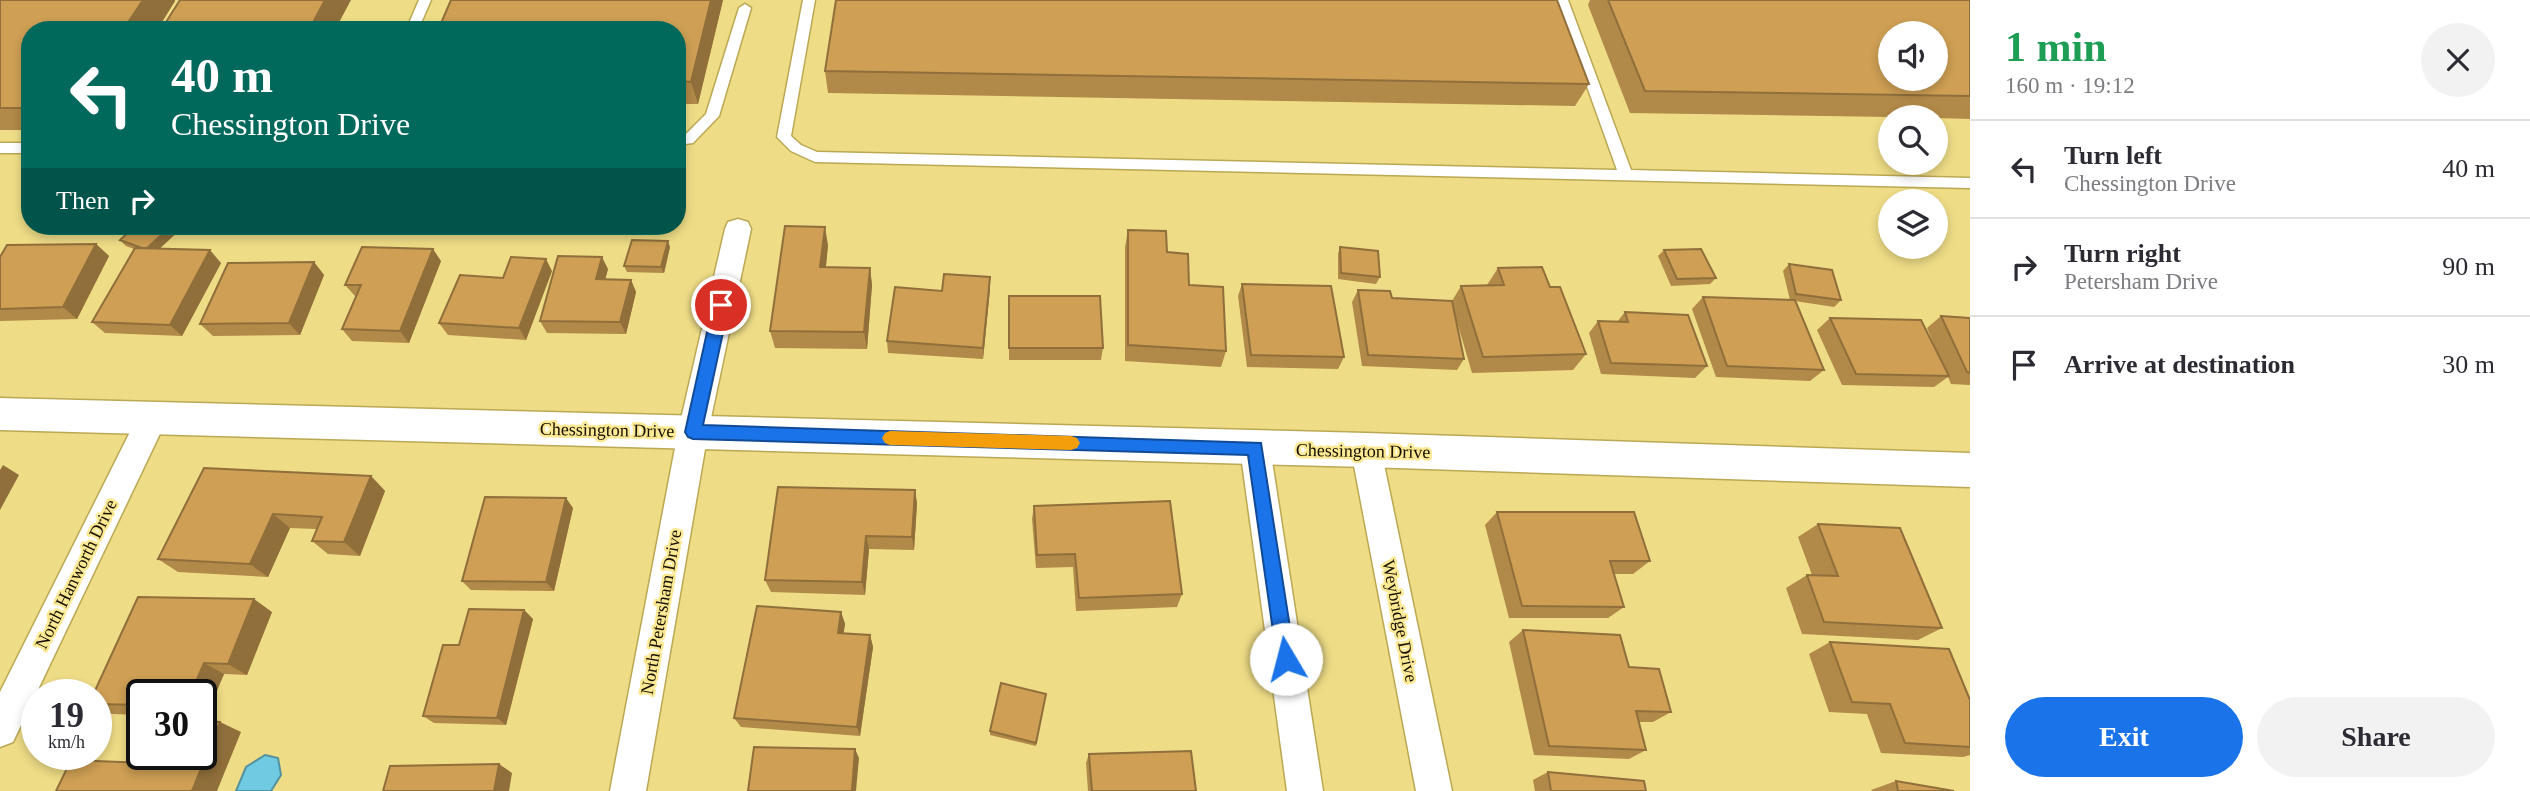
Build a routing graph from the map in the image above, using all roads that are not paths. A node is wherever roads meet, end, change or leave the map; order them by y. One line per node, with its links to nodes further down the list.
1 (425, 0): 5 (lane)
2 (809, 0): 9 (lane)
3 (1562, 0): 9 (lane)
4 (745, 8): 6 (lane)
5 (416, 21)
6 (686, 140)
7 (0, 148): 8 (lane)
8 (21, 148)
9 (1626, 176): 10 (lane)
10 (1970, 183)
11 (738, 229): 14 (street, North Petersham Drive)
12 (0, 414): 13 (street, Chessington Drive)
13 (152, 419): 14 (street, Chessington Drive); 18 (street, North Hanworth Drive)
14 (693, 432): 15 (street, Chessington Drive); 19 (street, North Petersham Drive)
15 (1255, 448): 16 (street, Chessington Drive); 20 (street)
16 (1366, 450): 17 (street, Chessington Drive); 21 (street, Weybridge Drive)
17 (1968, 474)
18 (0, 729)
19 (628, 791)
20 (1305, 791)
21 (1434, 791)

